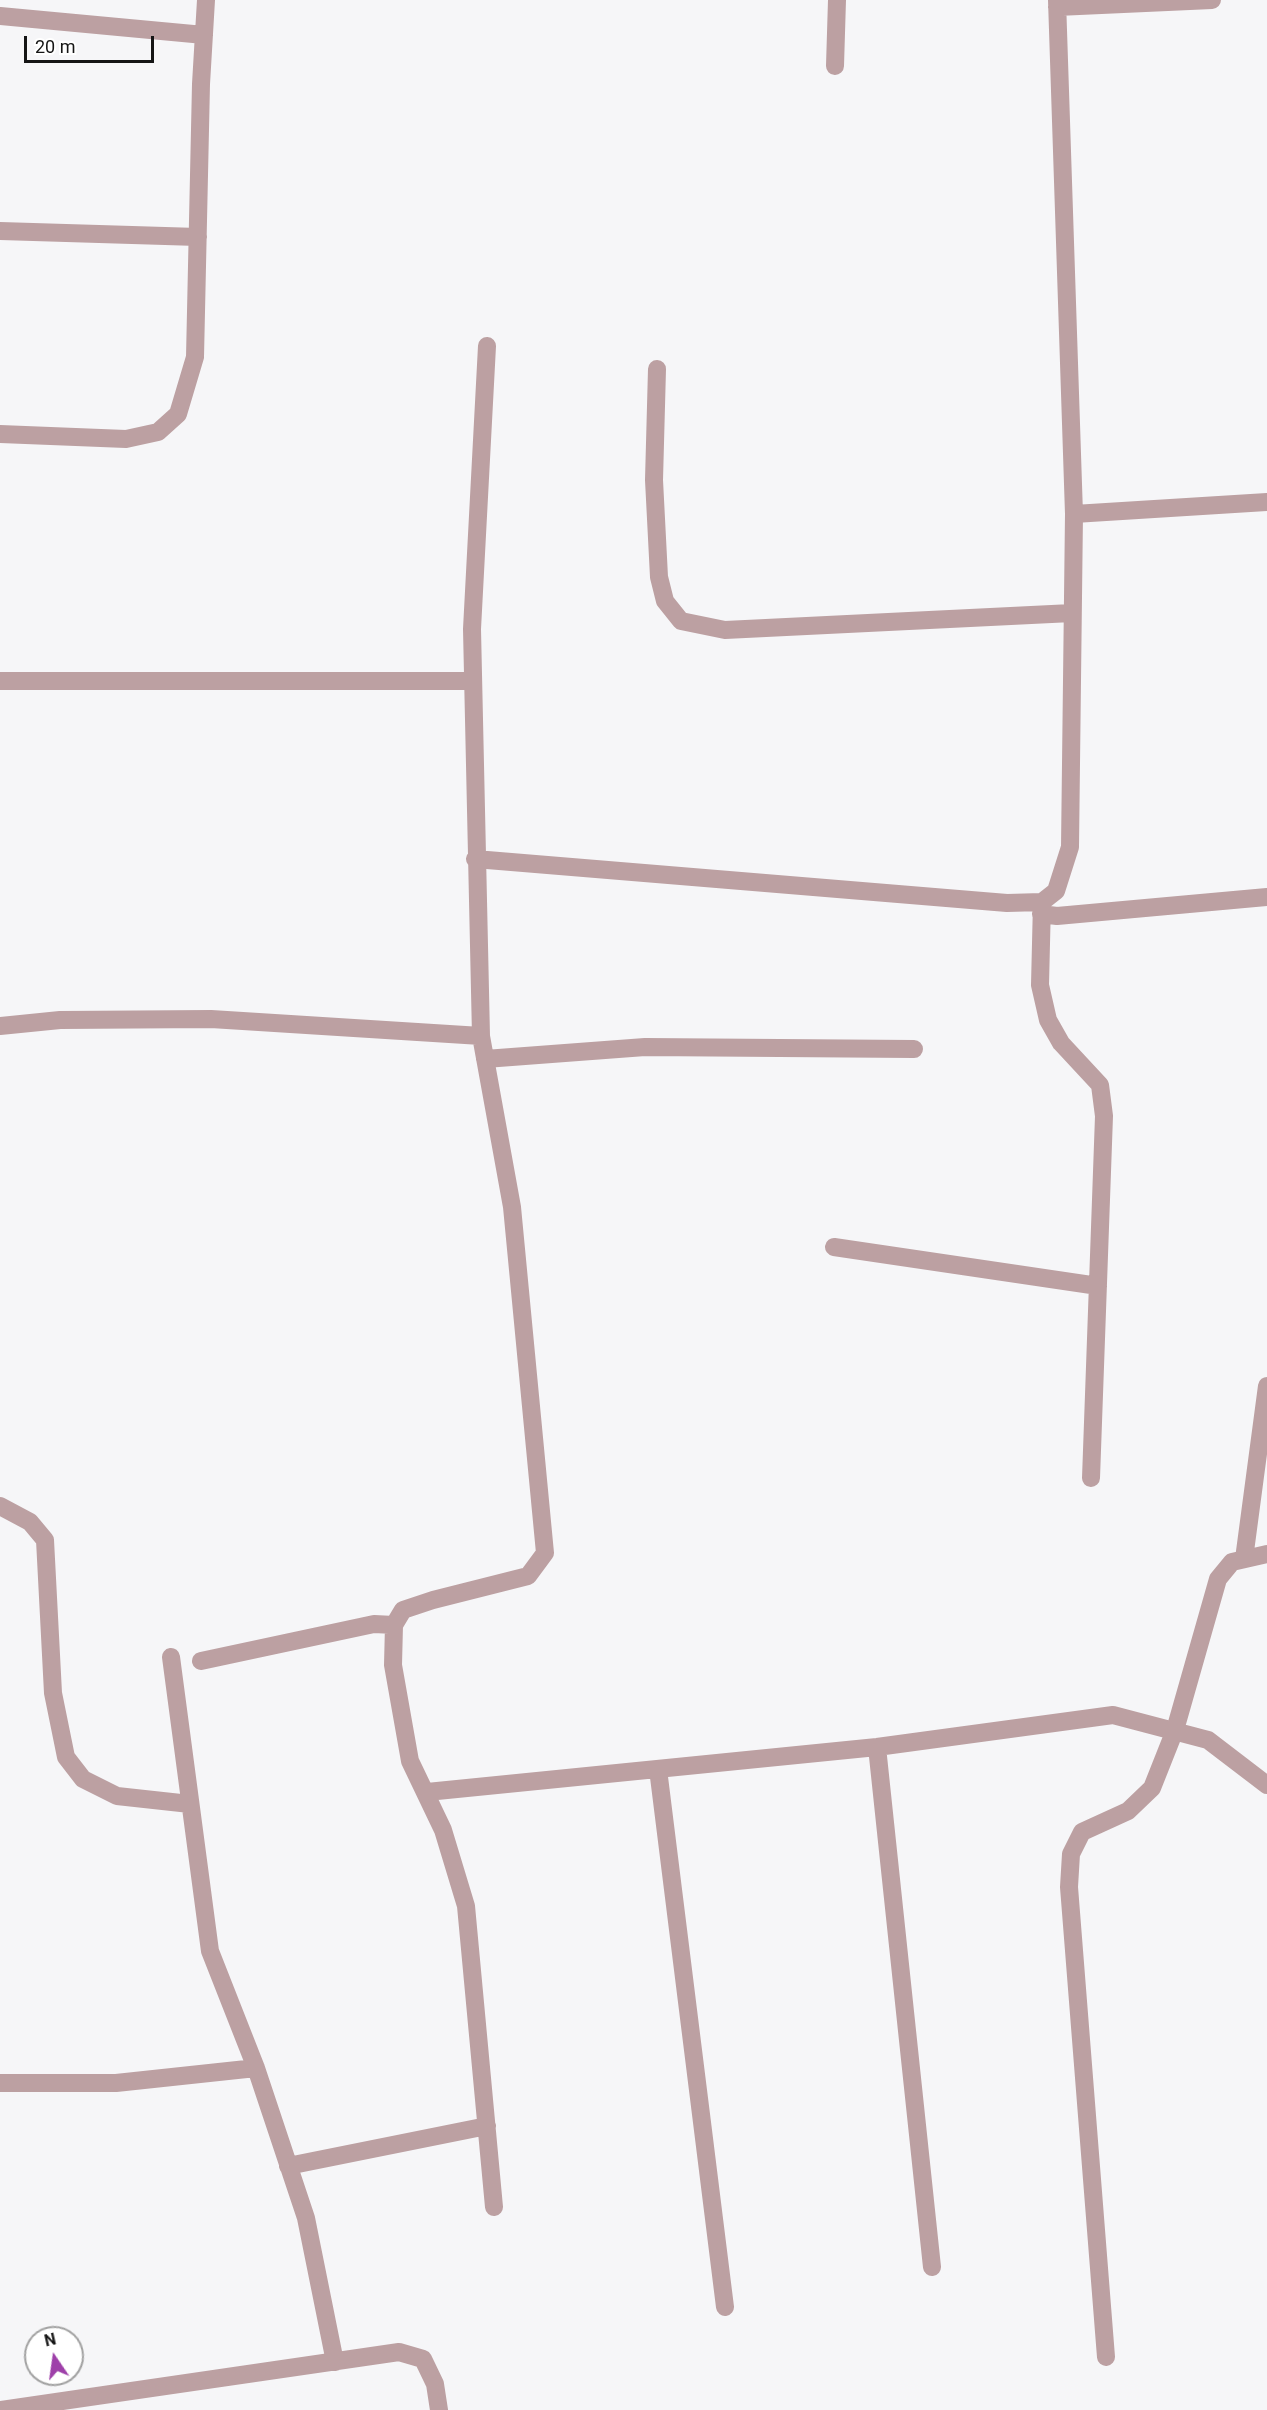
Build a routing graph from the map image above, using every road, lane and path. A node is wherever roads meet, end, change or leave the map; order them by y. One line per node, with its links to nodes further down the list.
1 (206, 0): 6 (street)
2 (837, 0): 7 (street)
3 (1212, 0): 4 (street)
4 (1057, 3): 14 (street)
5 (0, 16): 6 (street)
6 (204, 35): 9 (street)
7 (835, 66)
8 (0, 231): 9 (street)
9 (198, 237): 12 (street)
10 (487, 346): 17 (street)
11 (657, 369): 15 (street)
12 (0, 434)
13 (1267, 502): 14 (street)
14 (1074, 514): 15 (street)
15 (1072, 613): 20 (street)
16 (0, 681): 17 (street)
17 (473, 681): 18 (street)
18 (475, 859): 20 (street); 22 (street)
19 (1267, 897): 20 (street)
20 (1042, 908): 26 (street)
21 (0, 1026): 22 (street)
22 (481, 1036): 24 (street)
23 (914, 1049): 24 (street)
24 (485, 1059): 32 (street)
25 (834, 1247): 26 (street)
26 (1098, 1286): 28 (street)
27 (1267, 1386): 31 (street)
28 (1091, 1478)
29 (0, 1506): 40 (street)
30 (1267, 1554): 31 (street)
31 (1244, 1559): 35 (street)
32 (394, 1625): 34 (street); 39 (street)
33 (171, 1657): 40 (street)
34 (201, 1661)
35 (1175, 1730): 36 (street); 38 (street); 48 (street)
36 (877, 1747): 37 (street); 46 (street)
37 (658, 1769): 39 (street); 47 (street)
38 (1267, 1785)
39 (427, 1792): 43 (street)
40 (190, 1804): 41 (street)
41 (256, 2068): 42 (street); 44 (street)
42 (0, 2083)
43 (487, 2126): 44 (street); 45 (street)
44 (288, 2166): 49 (street)
45 (494, 2207)
46 (932, 2267)
47 (725, 2307)
48 (1106, 2357)
49 (335, 2362): 50 (street); 51 (street)
50 (1, 2410)
51 (439, 2410)

